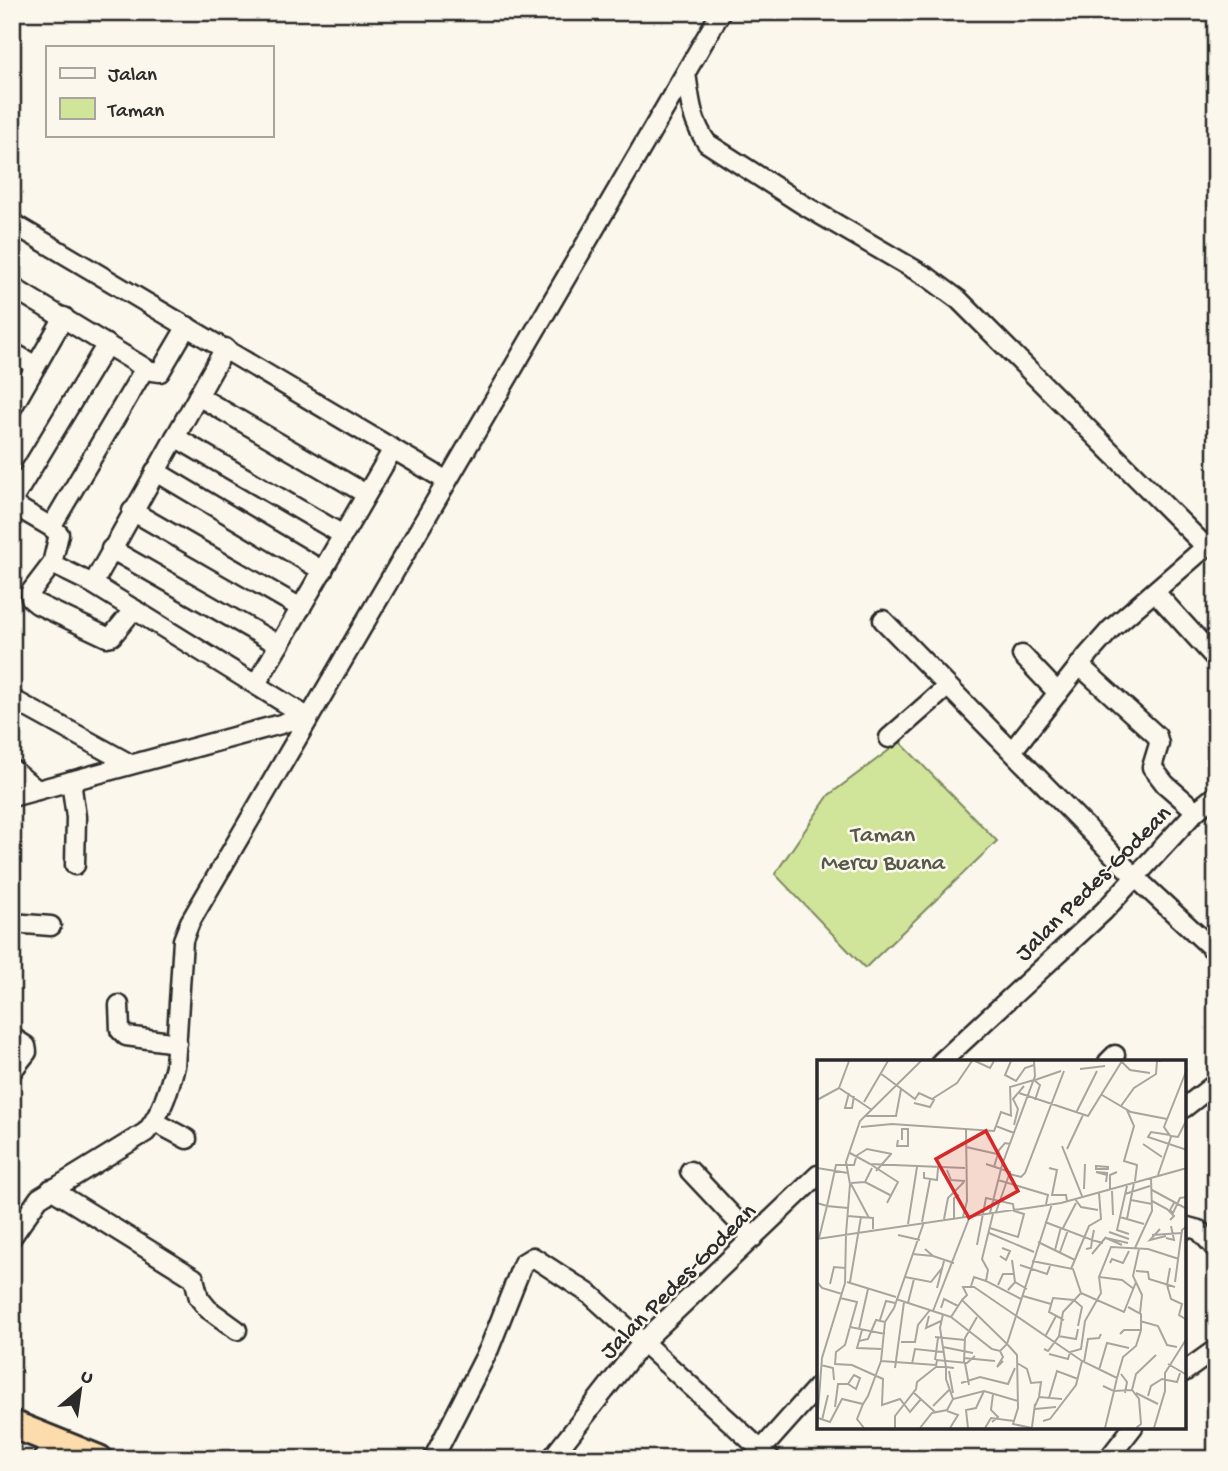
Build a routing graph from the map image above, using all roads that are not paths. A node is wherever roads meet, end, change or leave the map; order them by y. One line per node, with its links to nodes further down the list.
1 (721, 12): 2 (street)
2 (686, 73): 17 (street); 23 (street)
3 (12, 223): 6 (street)
4 (12, 287): 5 (street)
5 (64, 317): 7 (street); 10 (street)
6 (187, 326): 8 (street); 11 (street)
7 (107, 344): 11 (street); 19 (street)
8 (225, 348): 12 (street); 15 (street)
9 (12, 352): 10 (street)
10 (36, 366): 13 (street)
11 (145, 370): 21 (street)
12 (198, 396): 14 (street); 18 (street)
13 (12, 408)
14 (175, 437): 16 (street); 22 (street)
15 (393, 449): 17 (street); 18 (street)
16 (155, 471): 20 (street); 26 (street)
17 (447, 481): 40 (street)
18 (366, 495): 22 (street)
19 (12, 503): 21 (street)
20 (132, 511): 24 (street); 29 (street)
21 (51, 527): 25 (street)
22 (343, 535): 26 (street)
23 (1211, 542): 28 (street)
24 (111, 549): 27 (street); 32 (street)
25 (51, 564): 27 (street); 30 (street)
26 (323, 571): 29 (street)
27 (93, 584): 30 (street)
28 (1155, 592): 34 (street); 35 (street)
29 (301, 608): 32 (street)
30 (134, 609): 36 (street)
31 (883, 620): 37 (street)
32 (279, 645): 36 (street)
33 (1022, 655): 38 (street)
34 (1216, 659)
35 (1079, 665): 38 (street); 49 (street)
36 (256, 684): 40 (street)
37 (947, 687): 41 (street); 42 (street)
38 (1058, 693): 42 (street)
39 (12, 699): 43 (street)
40 (304, 715): 43 (street); 57 (street)
41 (889, 737)
42 (1012, 751): 51 (street)
43 (130, 764): 45 (street)
44 (12, 769): 46 (street)
45 (71, 781): 46 (street); 50 (street)
46 (37, 790): 48 (street)
47 (1216, 794): 49 (street, Jalan Pedes-Godean)
48 (12, 797)
49 (1196, 811): 51 (street, Jalan Pedes-Godean)
50 (75, 865)
51 (1135, 877): 54 (street); 58 (street, Jalan Pedes-Godean)
52 (12, 924): 53 (street)
53 (51, 926)
54 (1216, 952)
55 (119, 1005): 57 (street)
56 (12, 1037): 59 (street)
57 (177, 1043): 62 (street)
58 (954, 1058)
59 (12, 1071)
60 (1216, 1083): 61 (street)
61 (1186, 1106)
62 (155, 1122): 63 (street); 66 (street)
63 (187, 1139)
64 (690, 1171): 69 (street)
65 (817, 1176): 69 (street, Jalan Pedes-Godean)
66 (51, 1189): 68 (street); 71 (street)
67 (1186, 1227): 70 (street)
68 (12, 1237)
69 (753, 1238): 72 (street, Jalan Pedes-Godean)
70 (1216, 1249)
71 (237, 1330)
72 (642, 1343): 79 (street); 82 (street); 83 (street, Jalan Pedes-Godean)
73 (1216, 1349): 74 (street)
74 (1186, 1371)
75 (817, 1387): 79 (street)
76 (12, 1424): 78 (highway)
77 (1125, 1431): 80 (street)
78 (51, 1451): 81 (highway)
79 (762, 1456)
80 (1113, 1457)
81 (99, 1459)
82 (433, 1459)
83 (551, 1459)

